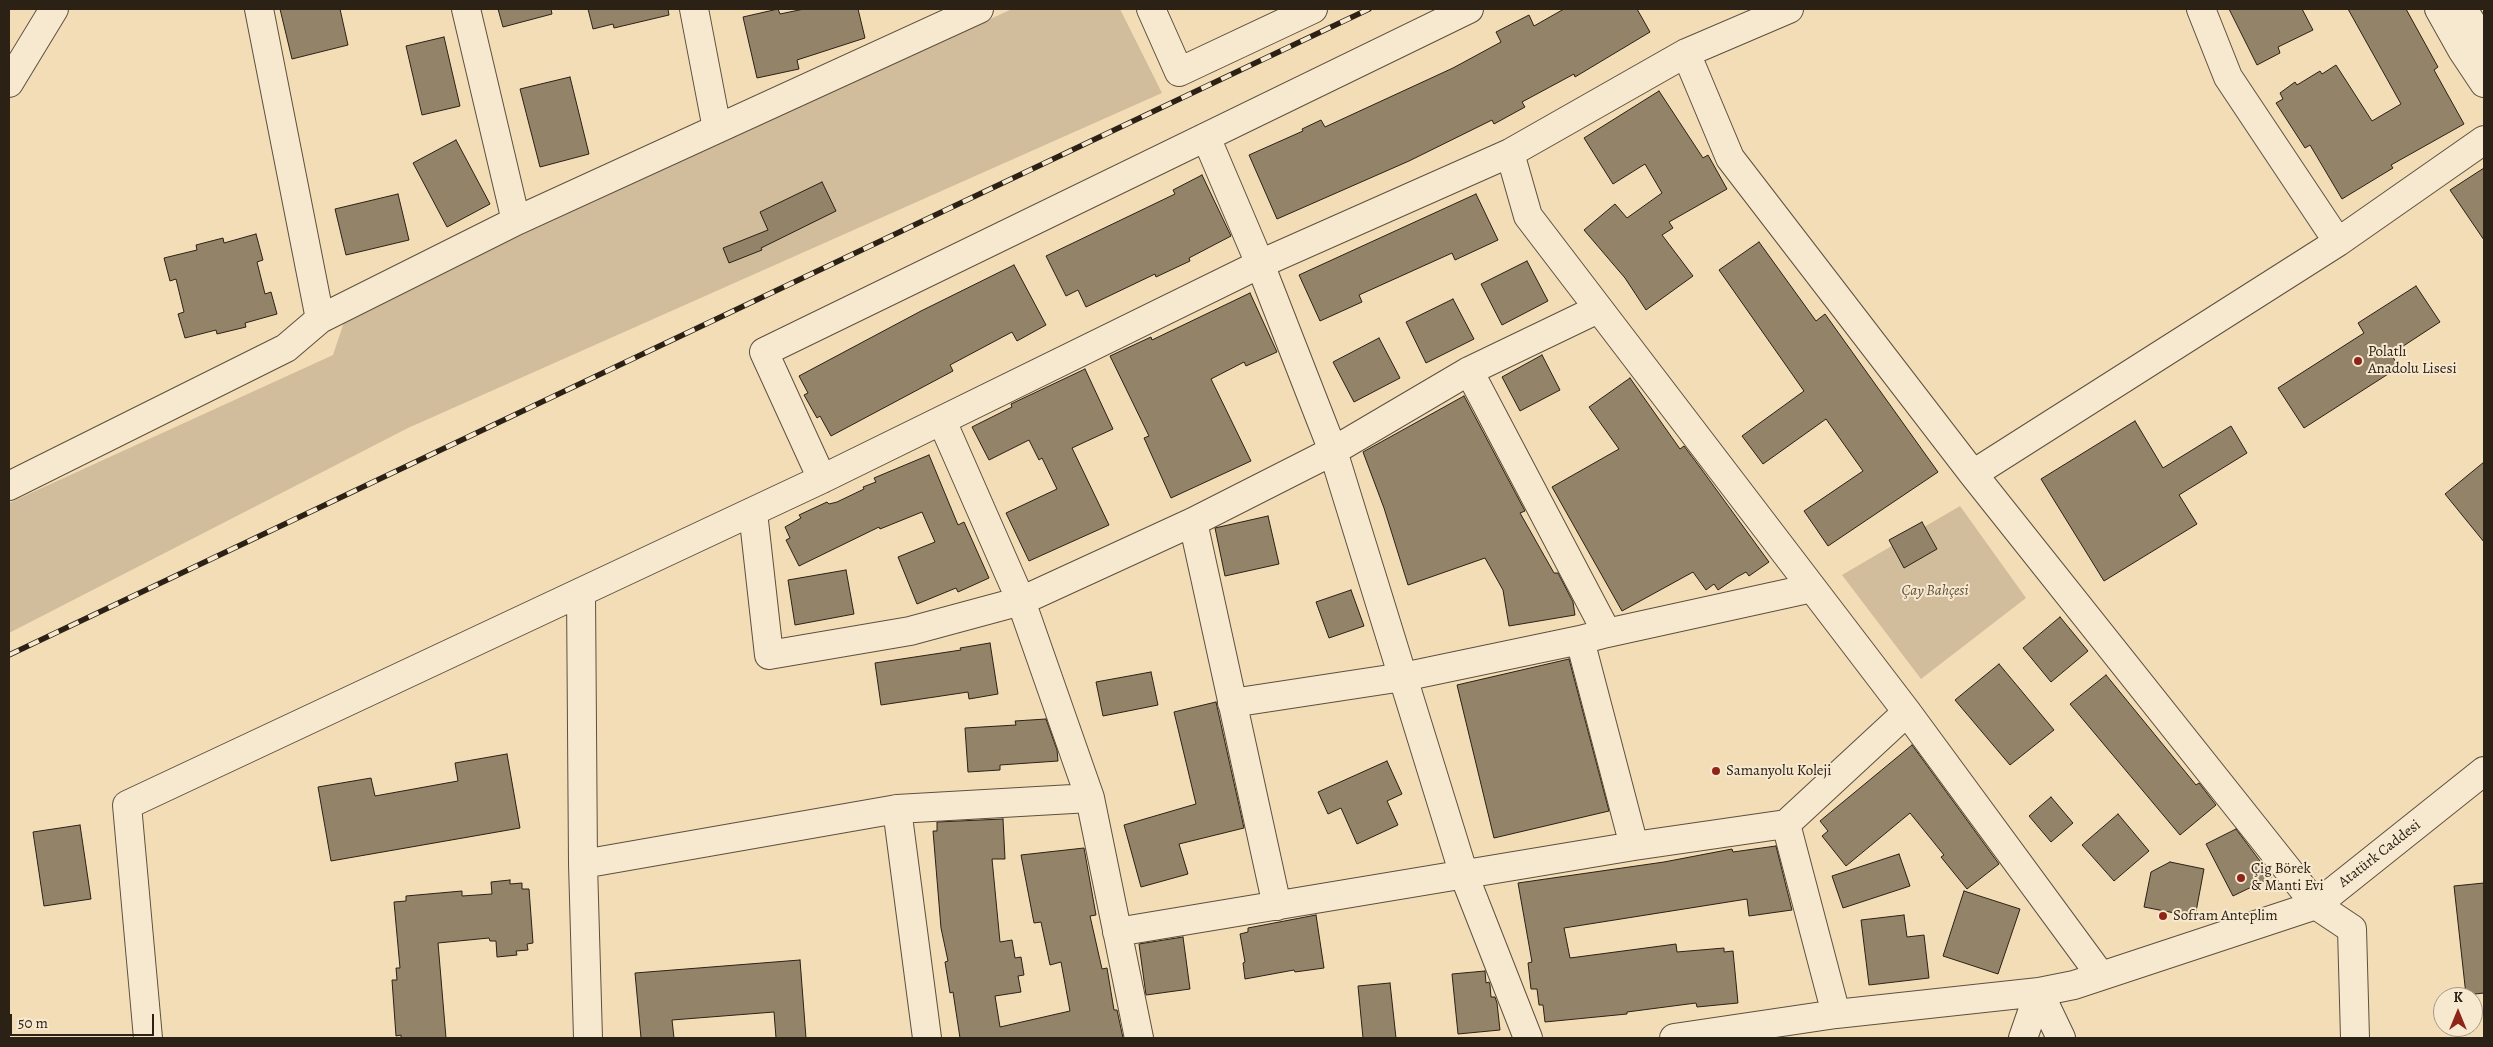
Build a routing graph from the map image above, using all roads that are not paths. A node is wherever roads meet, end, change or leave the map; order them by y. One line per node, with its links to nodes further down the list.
1 (54, 9): 15 (street)
2 (259, 9): 25 (street)
3 (466, 9): 21 (street)
4 (695, 9): 17 (street)
5 (979, 9): 17 (street)
6 (1151, 9): 7 (street)
7 (1313, 9)
8 (1469, 9): 18 (street)
9 (1789, 9): 14 (street)
10 (2201, 9): 22 (street)
11 (2439, 9): 16 (street)
12 (2463, 9): 13 (street)
13 (2484, 43)
14 (1686, 53): 20 (street); 29 (street)
15 (9, 83)
16 (2484, 83)
17 (717, 129): 21 (street)
18 (1206, 137): 23 (street); 30 (street)
19 (2484, 140): 22 (street)
20 (1510, 153): 23 (street); 24 (street)
21 (516, 221): 25 (street)
22 (2338, 242): 29 (street)
23 (1260, 264): 27 (street); 28 (street)
24 (1598, 309): 26 (street); 34 (street)
25 (320, 319): 31 (street)
26 (1469, 371): 28 (street); 37 (street)
27 (942, 421): 30 (street); 36 (street)
28 (1333, 451): 33 (street); 39 (street)
29 (1972, 474): 49 (street)
30 (822, 479): 32 (street)
31 (9, 486)
32 (753, 512): 35 (street); 36 (street)
33 (1192, 522): 36 (street); 40 (street)
34 (1812, 588): 37 (street); 41 (street)
35 (581, 592): 47 (street); 55 (street)
36 (1021, 601): 43 (street)
37 (1607, 634): 38 (street)
38 (1580, 640): 39 (street); 46 (street)
39 (1403, 677): 40 (street); 48 (street)
40 (1232, 703): 50 (street)
41 (1908, 712): 45 (street); 52 (street)
42 (2484, 771): 49 (street, Atatürk Caddesi)
43 (1090, 798): 44 (street); 51 (street)
44 (897, 808): 47 (street); 57 (street)
45 (1786, 824): 46 (street); 54 (street)
46 (1634, 846): 48 (street)
47 (583, 864): 56 (street)
48 (1464, 875): 50 (street); 59 (street)
49 (2316, 905): 52 (street, Atatürk Caddesi); 63 (street)
50 (1277, 906): 51 (street)
51 (1117, 932): 58 (street)
52 (2101, 976): 53 (street, Atatürk Caddesi)
53 (2039, 992): 54 (street, Atatürk Caddesi); 61 (street); 62 (street)
54 (1836, 1014): 60 (street, Atatürk Caddesi)
55 (148, 1038)
56 (588, 1038)
57 (927, 1038)
58 (1139, 1038)
59 (1528, 1038)
60 (1674, 1038)
61 (2023, 1038)
62 (2062, 1038)
63 (2355, 1038)

